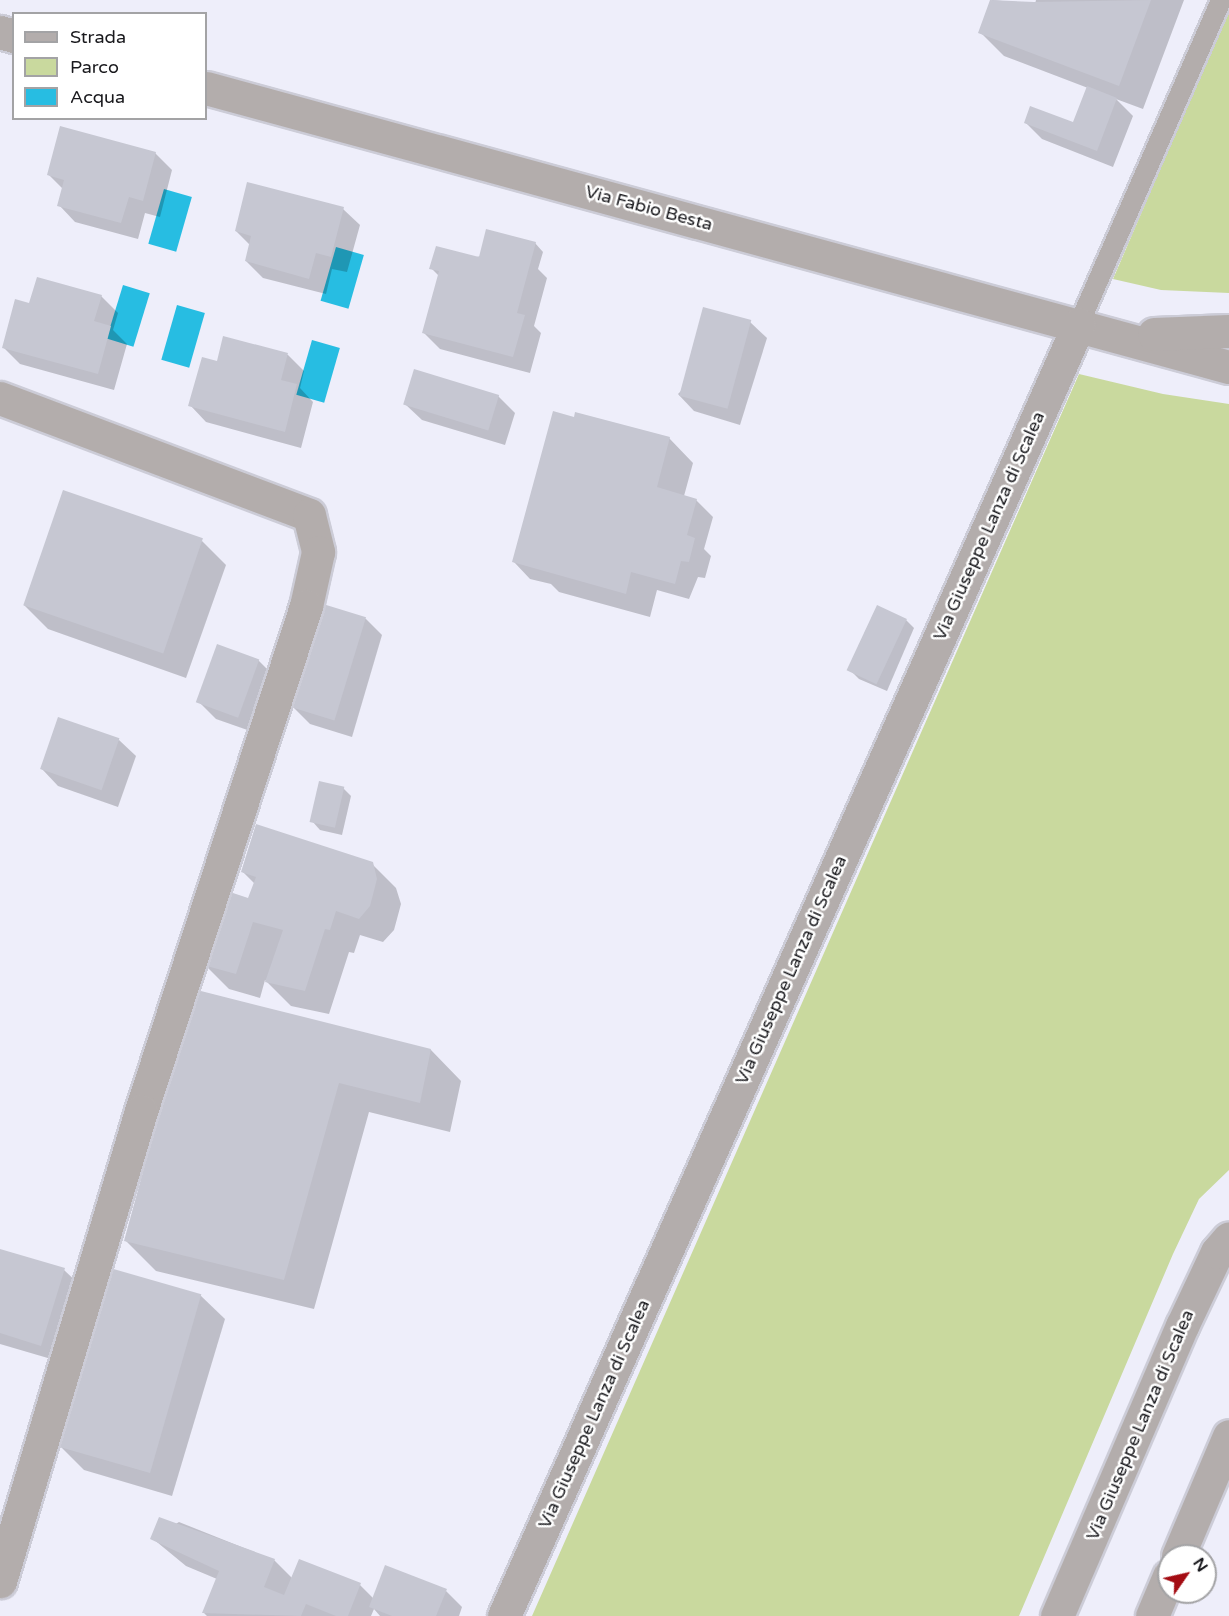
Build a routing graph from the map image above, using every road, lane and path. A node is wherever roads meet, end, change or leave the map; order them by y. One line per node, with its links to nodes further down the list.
1 (1221, 0): 3 (lane)
2 (207, 88): 3 (street, Via Fabio Besta)
3 (1085, 326): 4 (street, Via Fabio Besta); 5 (street, Via Fabio Besta); 11 (street, Via Giuseppe Lanza di Scalea)
4 (1229, 331)
5 (1229, 367)
6 (0, 398): 10 (street)
7 (1229, 1238): 12 (street, Via Giuseppe Lanza di Scalea)
8 (1229, 1436): 9 (street)
9 (1183, 1544)
10 (0, 1581)
11 (504, 1616)
12 (1057, 1616)

